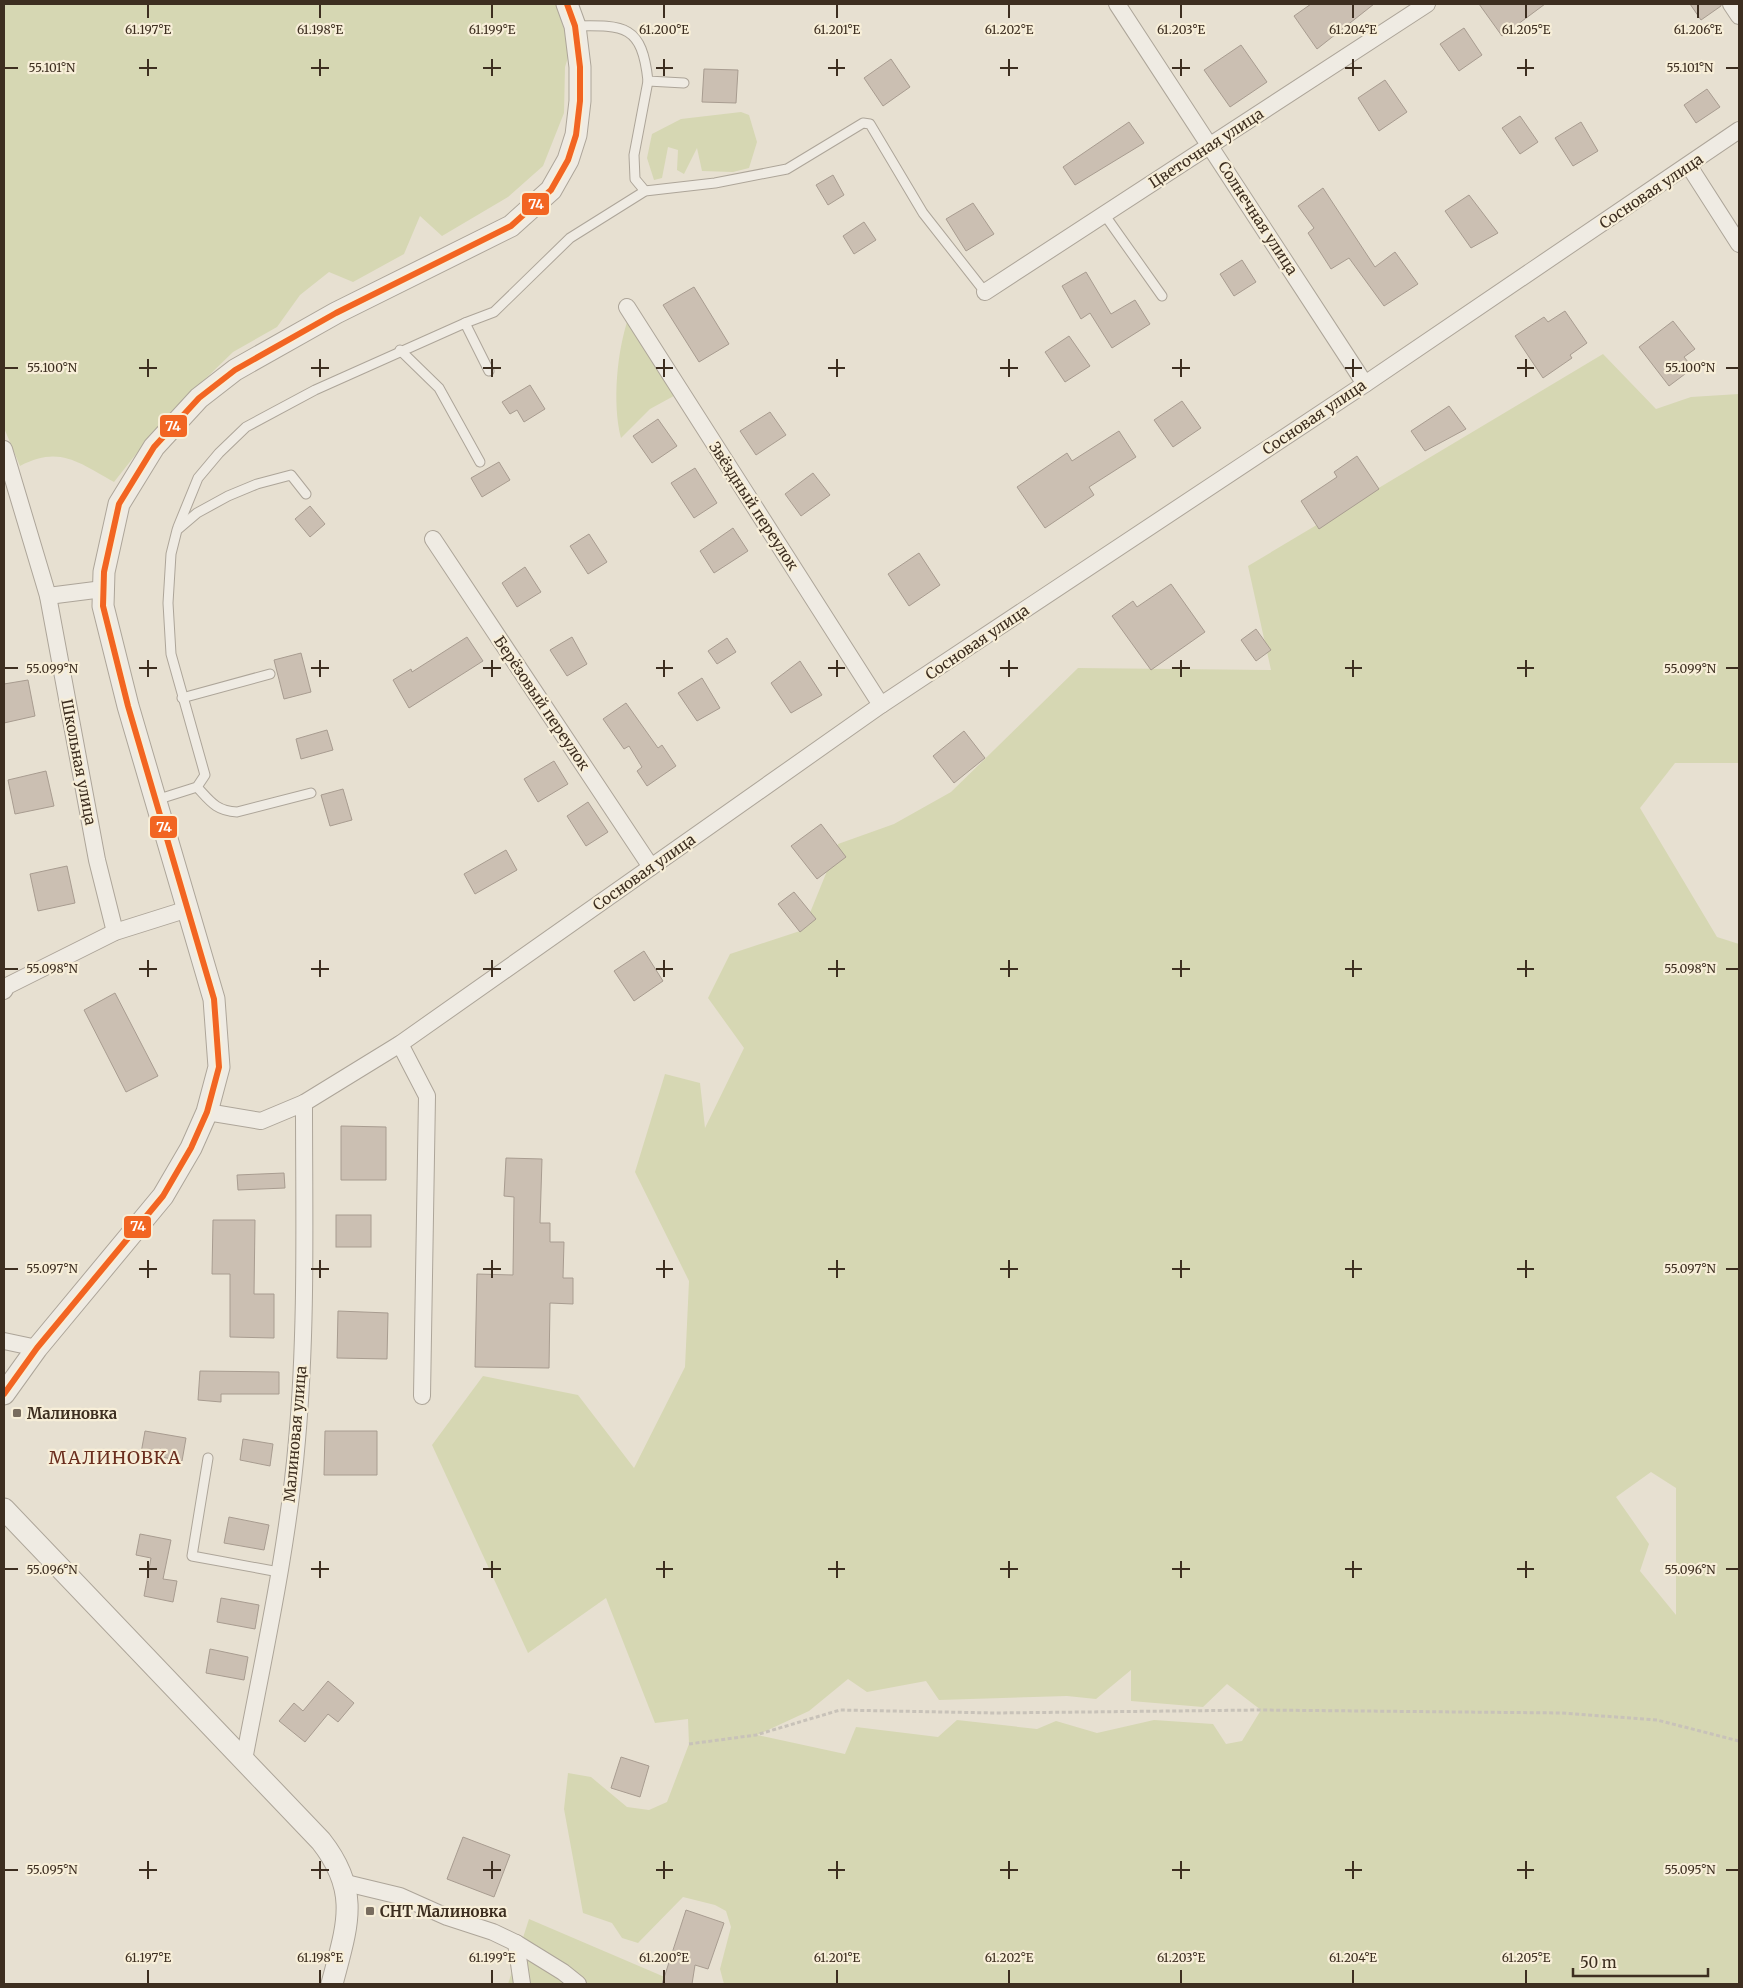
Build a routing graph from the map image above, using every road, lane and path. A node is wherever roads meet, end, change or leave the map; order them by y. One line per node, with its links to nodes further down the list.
1 (567, 4): 6 (street)
2 (1116, 4): 10 (street, Солнечная улица)
3 (1426, 4): 10 (street, Цветочная улица)
4 (1731, 4): 5 (street)
5 (1739, 16)
6 (575, 26): 7 (lane); 27 (street)
7 (648, 81): 8 (lane); 12 (lane)
8 (684, 83)
9 (1739, 130): 11 (street, Сосновая улица)
10 (1211, 145): 13 (street, Цветочная улица); 21 (street, Солнечная улица)
11 (1688, 166): 14 (street); 21 (street, Сосновая улица)
12 (645, 192): 15 (lane); 18 (lane)
13 (1104, 214): 15 (street, Цветочная улица); 16 (lane)
14 (1739, 244)
15 (985, 292)
16 (1162, 296)
17 (627, 307): 31 (street, Звёздный переулок)
18 (465, 323): 19 (lane); 20 (lane)
19 (400, 350): 23 (lane); 25 (lane)
20 (489, 371)
21 (1365, 384): 31 (street, Сосновая улица)
22 (4, 449): 28 (street, Школьная улица)
23 (480, 462)
24 (306, 494): 25 (lane)
25 (177, 530): 30 (lane)
26 (433, 539): 35 (street, Берёзовый переулок)
27 (103, 588): 28 (street); 34 (street)
28 (48, 596): 37 (street, Школьная улица)
29 (270, 674): 30 (lane)
30 (182, 698): 32 (lane)
31 (882, 705): 35 (street, Сосновая улица)
32 (197, 787): 33 (lane); 34 (lane)
33 (311, 793)
34 (156, 800): 36 (street)
35 (651, 867): 39 (street, Сосновая улица)
36 (188, 909): 37 (street); 41 (street)
37 (115, 932): 38 (street)
38 (4, 990)
39 (400, 1044): 40 (street, Сосновая улица); 45 (street)
40 (304, 1103): 41 (street, Сосновая улица); 48 (street, Малиновая улица)
41 (207, 1112): 43 (street)
42 (4, 1340): 43 (street)
43 (37, 1348): 44 (street)
44 (4, 1394)
45 (422, 1396)
46 (208, 1458): 48 (lane)
47 (4, 1509): 51 (street)
48 (279, 1572): 51 (street, Малиновая улица)
49 (1739, 1741): 50 (path)
50 (689, 1744)
51 (244, 1760): 52 (street)
52 (346, 1883): 53 (street); 54 (street)
53 (516, 1943): 55 (street); 56 (street)
54 (332, 1984)
55 (522, 1984)
56 (578, 1984)

